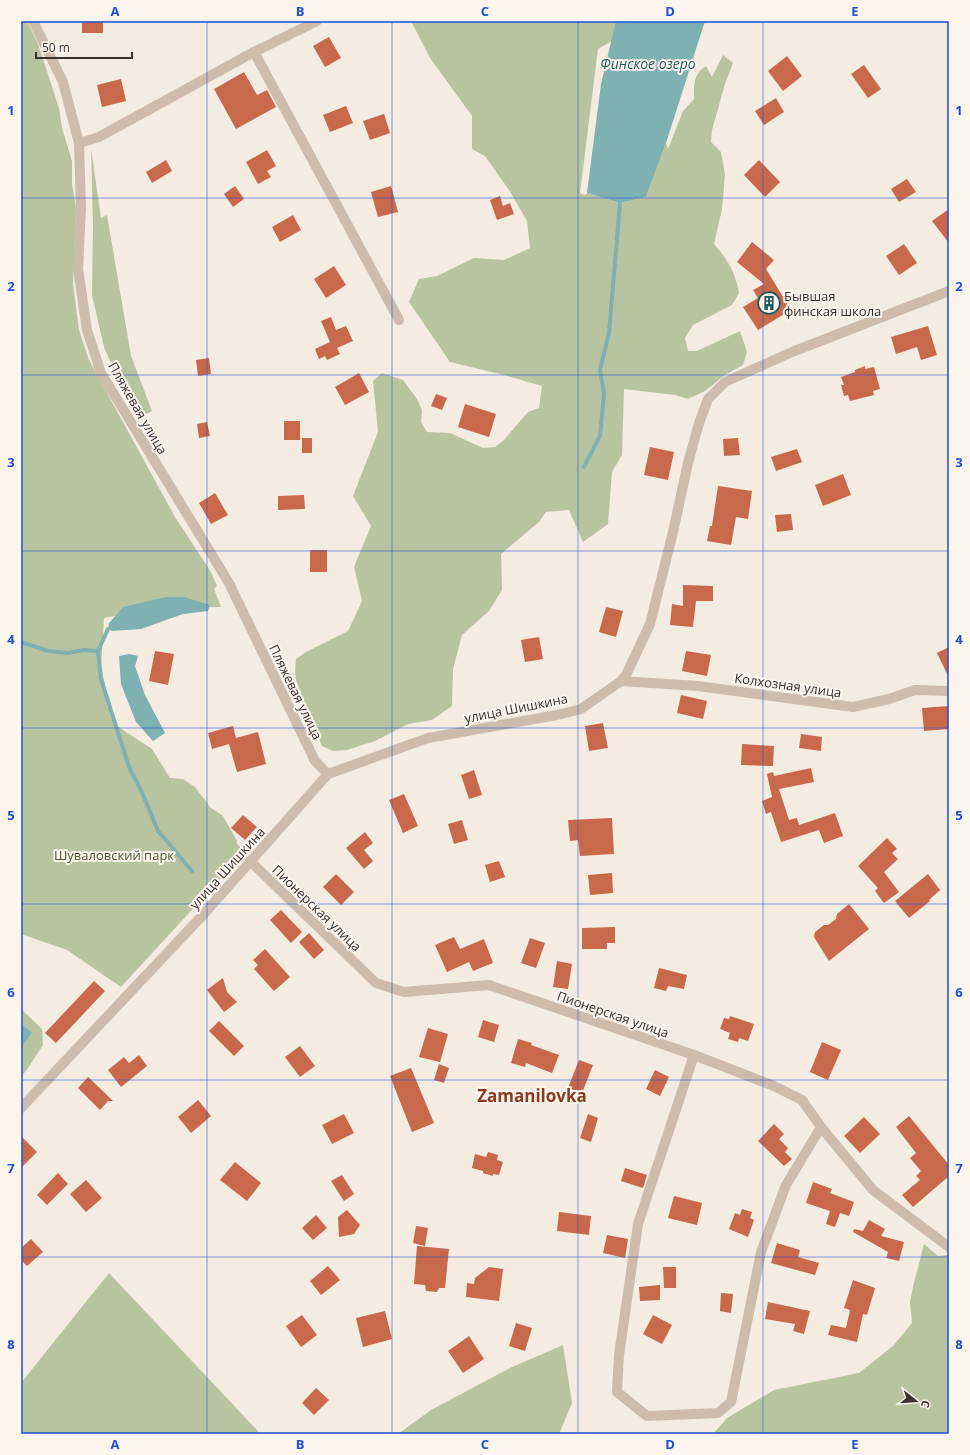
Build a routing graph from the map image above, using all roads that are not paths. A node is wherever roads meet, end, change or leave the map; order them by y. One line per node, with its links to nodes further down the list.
1 (33, 21): 4 (street, Пляжевая улица)
2 (317, 21): 3 (street)
3 (254, 52): 4 (street); 6 (street)
4 (79, 143): 9 (street, Пляжевая улица)
5 (949, 291): 7 (street, улица Шишкина)
6 (399, 320)
7 (621, 681): 8 (street, Колхозная улица); 9 (street, улица Шишкина)
8 (949, 691)
9 (328, 774): 10 (street, улица Шишкина)
10 (250, 861): 11 (street, Пионерская улица); 12 (street, улица Шишкина)
11 (694, 1055): 13 (street, Пионерская улица); 13 (street)
12 (21, 1108)
13 (821, 1127): 14 (street, Пионерская улица)
14 (949, 1247)

